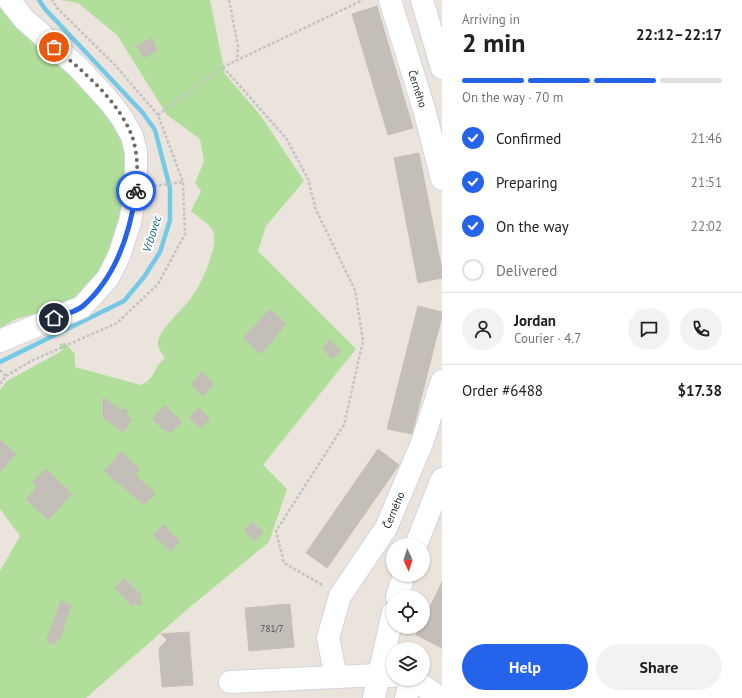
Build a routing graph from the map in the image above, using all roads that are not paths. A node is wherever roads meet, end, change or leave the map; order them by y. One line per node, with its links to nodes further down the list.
1 (9, 0): 6 (street)
2 (390, 0): 5 (street, Černého)
3 (422, 0): 4 (street)
4 (442, 68)
5 (442, 179)
6 (0, 341)
7 (442, 381): 11 (street, Černého)
8 (442, 479): 9 (street)
9 (419, 538)
10 (386, 676): 11 (street); 15 (street)
11 (336, 677): 12 (street)
12 (230, 682)
13 (410, 686): 16 (street)
14 (422, 686): 17 (street)
15 (374, 698)
16 (406, 698)
17 (437, 698)

